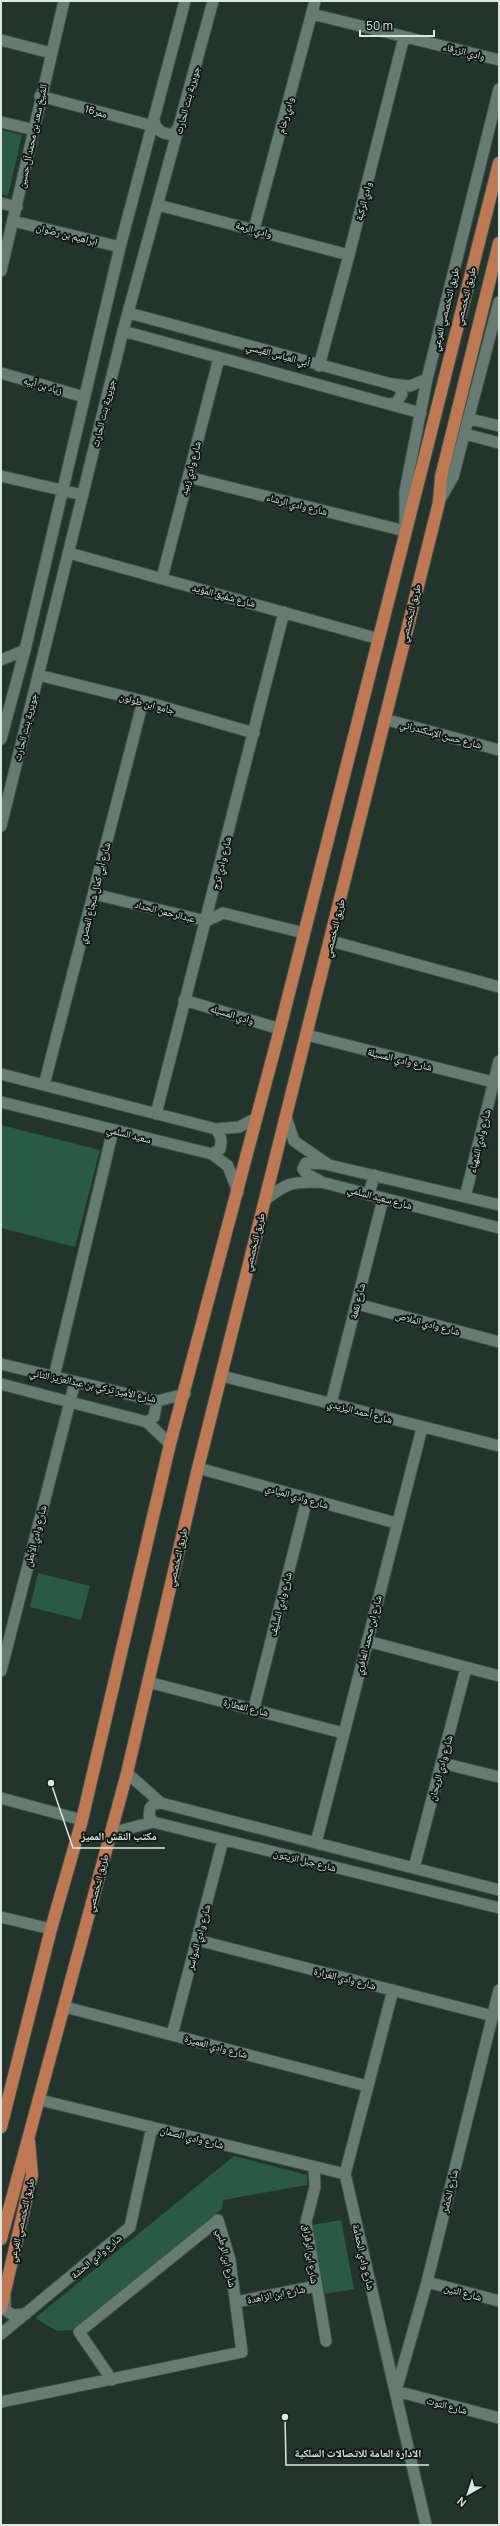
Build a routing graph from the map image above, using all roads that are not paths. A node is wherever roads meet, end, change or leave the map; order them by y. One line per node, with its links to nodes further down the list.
1 (64, 1): 8 (street, الشيخ سعد بن محمد آل حسين)
2 (185, 1): 13 (street, جويرية بنت الحارث)
3 (213, 1): 14 (street, جويرية بنت الحارث)
4 (315, 1): 5 (street, وادي رخام)
5 (312, 14): 6 (street, وادي الزرقاء); 23 (street, وادي رخام)
6 (404, 37): 9 (street, وادي الزرقاء); 26 (street, وادي الركبة)
7 (1, 40): 8 (street)
8 (51, 53): 11 (street, الشيخ سعد بن محمد آل حسين)
9 (499, 60)
10 (499, 89): 36 (street, طريق التخصصي الفرعي)
11 (40, 96): 13 (street, ممر16); 15 (street, الشيخ سعد بن محمد آل حسين)
12 (1, 122): 15 (street)
13 (154, 124): 14 (street); 16 (street, جويرية بنت الحارث)
14 (180, 126): 17 (street, جويرية بنت الحارث)
15 (35, 130): 21 (street, الشيخ سعد بن محمد آل حسين)
16 (148, 144): 17 (street); 25 (street, جويرية بنت الحارث)
17 (172, 152): 20 (street, جويرية بنت الحارث)
18 (499, 163): 50 (main road, طريق التخصصي)
19 (1, 203): 21 (street)
20 (158, 205): 23 (street, وادي الرمة); 29 (street, جويرية بنت الحارث)
21 (17, 207): 22 (street, الشيخ سعد بن محمد آل حسين)
22 (13, 221): 25 (street, ابراهيم بن رضوان); 27 (street, الشيخ سعد بن محمد آل حسين)
23 (254, 228): 26 (street, وادي الرمة)
24 (499, 243): 49 (main road, طريق التخصصي)
25 (120, 247): 38 (street, جويرية بنت الحارث)
26 (349, 256): 34 (street, وادي الركبة)
27 (1, 271)
28 (499, 302): 41 (street)
29 (129, 313): 30 (street, أبي العباس القيسي); 31 (street, جويرية بنت الحارث)
30 (156, 321): 32 (street); 34 (street, أبي العباس القيسي)
31 (124, 331): 32 (street, أبي العباس القيسي); 48 (street, جويرية بنت الحارث)
32 (152, 339): 33 (street, أبي العباس القيسي)
33 (219, 358): 39 (street, أبي العباس القيسي); 46 (street, شارع وادي زبيد)
34 (319, 366): 37 (street, أبي العباس القيسي)
35 (1, 373): 38 (street, زياد بن أبيه)
36 (427, 380): 37 (street, أبي العباس القيسي); 40 (street, طريق التخصصي الفرعي)
37 (391, 384): 39 (street)
38 (84, 397): 47 (street, جويرية بنت الحارث)
39 (389, 404): 40 (street, أبي العباس القيسي)
40 (421, 413): 50 (street, طريق التخصصي الفرعي)
41 (470, 419): 42 (street); 43 (street)
42 (499, 426)
43 (465, 434): 44 (street); 49 (street)
44 (499, 443)
45 (1, 476): 47 (street)
46 (188, 477): 50 (street, شارع وادي الرشاء); 52 (street, شارع وادي زبيد)
47 (62, 491): 48 (street); 55 (street, جويرية بنت الحارث)
48 (83, 496): 51 (street, جويرية بنت الحارث)
49 (439, 502): 61 (main road, طريق التخصصي)
50 (405, 531): 54 (main road, طريق التخصصي)
51 (69, 553): 52 (street, شارع شفيق المؤيد); 57 (street, جويرية بنت الحارث)
52 (162, 578): 53 (street, شارع شفيق المؤيد)
53 (284, 612): 54 (street, شارع شفيق المؤيد); 62 (street, شارع وادي ترج)
54 (379, 639): 68 (main road, طريق التخصصي)
55 (25, 650): 56 (street); 60 (street, جويرية بنت الحارث)
56 (1, 660)
57 (38, 675): 59 (street, جامع ابن طولون); 65 (street, جويرية بنت الحارث)
58 (1, 695): 60 (street)
59 (143, 701): 62 (street, جامع ابن طولون); 66 (street, شارع أبي كمال شجاع المصري)
60 (9, 709): 63 (street, جويرية بنت الحارث)
61 (384, 719): 64 (street, شارع حسن الإسكندراني); 69 (main road, طريق التخصصي)
62 (254, 733): 67 (street, شارع وادي ترج)
63 (1, 739)
64 (499, 750)
65 (1, 826)
66 (94, 894): 67 (street, عبدالرحمن الحداد); 77 (street, شارع أبي كمال شجاع المصري)
67 (206, 921): 68 (street, عبدالرحمن الحداد); 71 (street, شارع وادي ترج)
68 (304, 933): 72 (main road, طريق التخصصي)
69 (331, 942): 70 (street); 73 (main road, طريق التخصصي)
70 (499, 988)
71 (184, 1000): 72 (street, وادي المسيله); 79 (street, شارع وادي ترج)
72 (280, 1029): 81 (main road, طريق التخصصي)
73 (307, 1035): 76 (street, شارع وادي المسيلة); 80 (main road, طريق التخصصي)
74 (499, 1062): 76 (street, شارع وادي الشهباء)
75 (1, 1074): 77 (street)
76 (493, 1082): 90 (street, شارع وادي الشهباء)
77 (44, 1085): 79 (street)
78 (1, 1102): 83 (street, سعيد السلمي)
79 (156, 1114): 82 (street)
80 (286, 1117): 85 (street, شارع سعيد السلمي); 92 (main road, طريق التخصصي)
81 (256, 1118): 82 (street); 88 (main road, طريق التخصصي)
82 (216, 1129): 84 (street)
83 (113, 1130): 84 (street, سعيد السلمي); 100 (street)
84 (212, 1154): 88 (street, سعيد السلمي)
85 (329, 1164): 86 (street, شارع سعيد السلمي); 87 (street)
86 (374, 1175): 89 (street); 90 (street, شارع سعيد السلمي)
87 (321, 1182): 89 (street, شارع سعيد السلمي); 92 (street, شارع سعيد السلمي)
88 (238, 1192): 104 (main road, طريق التخصصي)
89 (369, 1195): 91 (street, شارع سعيد السلمي)
90 (465, 1197): 93 (street, شارع سعيد السلمي)
91 (383, 1199): 94 (street, شارع سعيد السلمي); 95 (street, شارع نقعة)
92 (264, 1201): 99 (main road, طريق التخصصي)
93 (499, 1206)
94 (499, 1228)
95 (357, 1304): 96 (street, شارع وادي الملاص); 107 (street, شارع نقعة)
96 (499, 1342)
97 (5, 1365): 98 (street, شارع الأمير تركي بن عبدالعزيز الثاني); 102 (street)
98 (35, 1373): 100 (street, شارع الأمير تركي بن عبدالعزيز الثاني); 103 (street)
99 (222, 1376): 107 (street, شارع أحمد اليزيدي); 112 (main road, طريق التخصصي)
100 (54, 1377): 101 (street, شارع الأمير تركي بن عبدالعزيز الثاني)
101 (75, 1382): 105 (street, شارع الأمير تركي بن عبدالعزيز الثاني); 106 (street, شارع وادي الأبطن)
102 (3, 1384): 103 (street, شارع الأمير تركي بن عبدالعزيز الثاني)
103 (33, 1392): 106 (street, شارع الأمير تركي بن عبدالعزيز الثاني)
104 (184, 1394): 105 (street, شارع الأمير تركي بن عبدالعزيز الثاني); 110 (main road, طريق التخصصي)
105 (157, 1401): 108 (street)
106 (69, 1402): 108 (street, شارع الأمير تركي بن عبدالعزيز الثاني); 117 (street, شارع وادي الأبطن)
107 (331, 1403): 109 (street, شارع أحمد اليزيدي)
108 (147, 1422): 110 (street, شارع الأمير تركي بن عبدالعزيز الثاني)
109 (422, 1428): 111 (street, شارع أحمد اليزيدي); 114 (street, شارع ابن محمد العافري)
110 (170, 1444): 127 (main road, طريق التخصصي)
111 (499, 1446)
112 (198, 1468): 113 (street, شارع وادي الميادي); 119 (main road, طريق التخصصي)
113 (307, 1499): 114 (street, شارع وادي الميادي); 120 (street, شارع وادي السليف)
114 (396, 1523): 115 (street, شارع ابن محمد العافري)
115 (367, 1642): 116 (street); 121 (street, شارع ابن محمد العافري)
116 (466, 1668): 118 (street); 122 (street, شارع وادي الريحان)
117 (1, 1670)
118 (499, 1676)
119 (148, 1682): 120 (street, شارع القطارة); 123 (main road, طريق التخصصي)
120 (254, 1708): 121 (street, شارع القطارة)
121 (343, 1733): 131 (street, شارع ابن محمد العافري)
122 (442, 1763): 124 (street); 132 (street, شارع وادي الريحان)
123 (127, 1773): 126 (street, شارع جبل الزيتون); 129 (main road, طريق التخصصي)
124 (499, 1777)
125 (1, 1798): 127 (street)
126 (161, 1803): 128 (street); 131 (street, شارع جبل الزيتون)
127 (82, 1820): 136 (main road, طريق التخصصي)
128 (153, 1822): 129 (street, شارع جبل الزيتون); 130 (street, شارع جبل الزيتون)
129 (111, 1833): 140 (main road, طريق التخصصي)
130 (223, 1840): 134 (street, شارع جبل الزيتون); 137 (street, شارع وادي الدواسر)
131 (316, 1843): 132 (street, شارع جبل الزيتون)
132 (414, 1868): 133 (street, شارع جبل الزيتون)
133 (499, 1890)
134 (499, 1908)
135 (1, 1917): 136 (street)
136 (51, 1929): 145 (main road, طريق التخصصي)
137 (197, 1940): 138 (street, شارع وادي الغرارة); 142 (street, شارع وادي الدواسر)
138 (393, 1990): 141 (street, شارع وادي الغرارة); 143 (street, شارع وادي الحمامة)
139 (499, 1990): 141 (street, شارع الخضر)
140 (64, 2007): 142 (street, شارع وادي العميرة); 144 (main road, طريق التخصصي)
141 (493, 2016): 151 (street, شارع الخضر)
142 (172, 2035): 143 (street, شارع وادي العميرة)
143 (368, 2086): 149 (street, شارع وادي الحمامة)
144 (40, 2100): 146 (street, شارع وادي الصمان); 147 (main road, طريق التخصصي)
145 (1, 2126)
146 (152, 2127): 148 (street, شارع وادي الصمان); 157 (street, شارع وادي الحشة)
147 (29, 2132): 150 (main road, طريق التخصصي); 153 (main road, طريق التخصصي الفرعي)
148 (314, 2168): 149 (street, شارع وادي الصمان); 152 (street, شارع ابن الرقراق)
149 (345, 2174): 161 (street, شارع وادي الحمامة)
150 (1, 2239)
151 (427, 2282): 154 (street, شارع التين); 161 (street, شارع الخضر)
152 (316, 2286): 155 (street, شارع ابن الزاهدة); 159 (street, شارع ابن الرقراق)
153 (4, 2294): 156 (main road, طريق التخصصي الفرعي); 157 (street)
154 (499, 2301)
155 (236, 2302): 160 (street, شارع ابن الرطبي); 160 (street, شارع ابن الرطبي)
156 (1, 2308)
157 (26, 2314): 158 (street, شارع وادي الحشة)
158 (1, 2334)
159 (326, 2341)
160 (112, 2380): 162 (street, شارع ابن الرطبي)
161 (396, 2391): 163 (street, شارع التوت); 164 (street, شارع وادي الحمامة)
162 (1, 2402)
163 (499, 2418)
164 (426, 2525)

